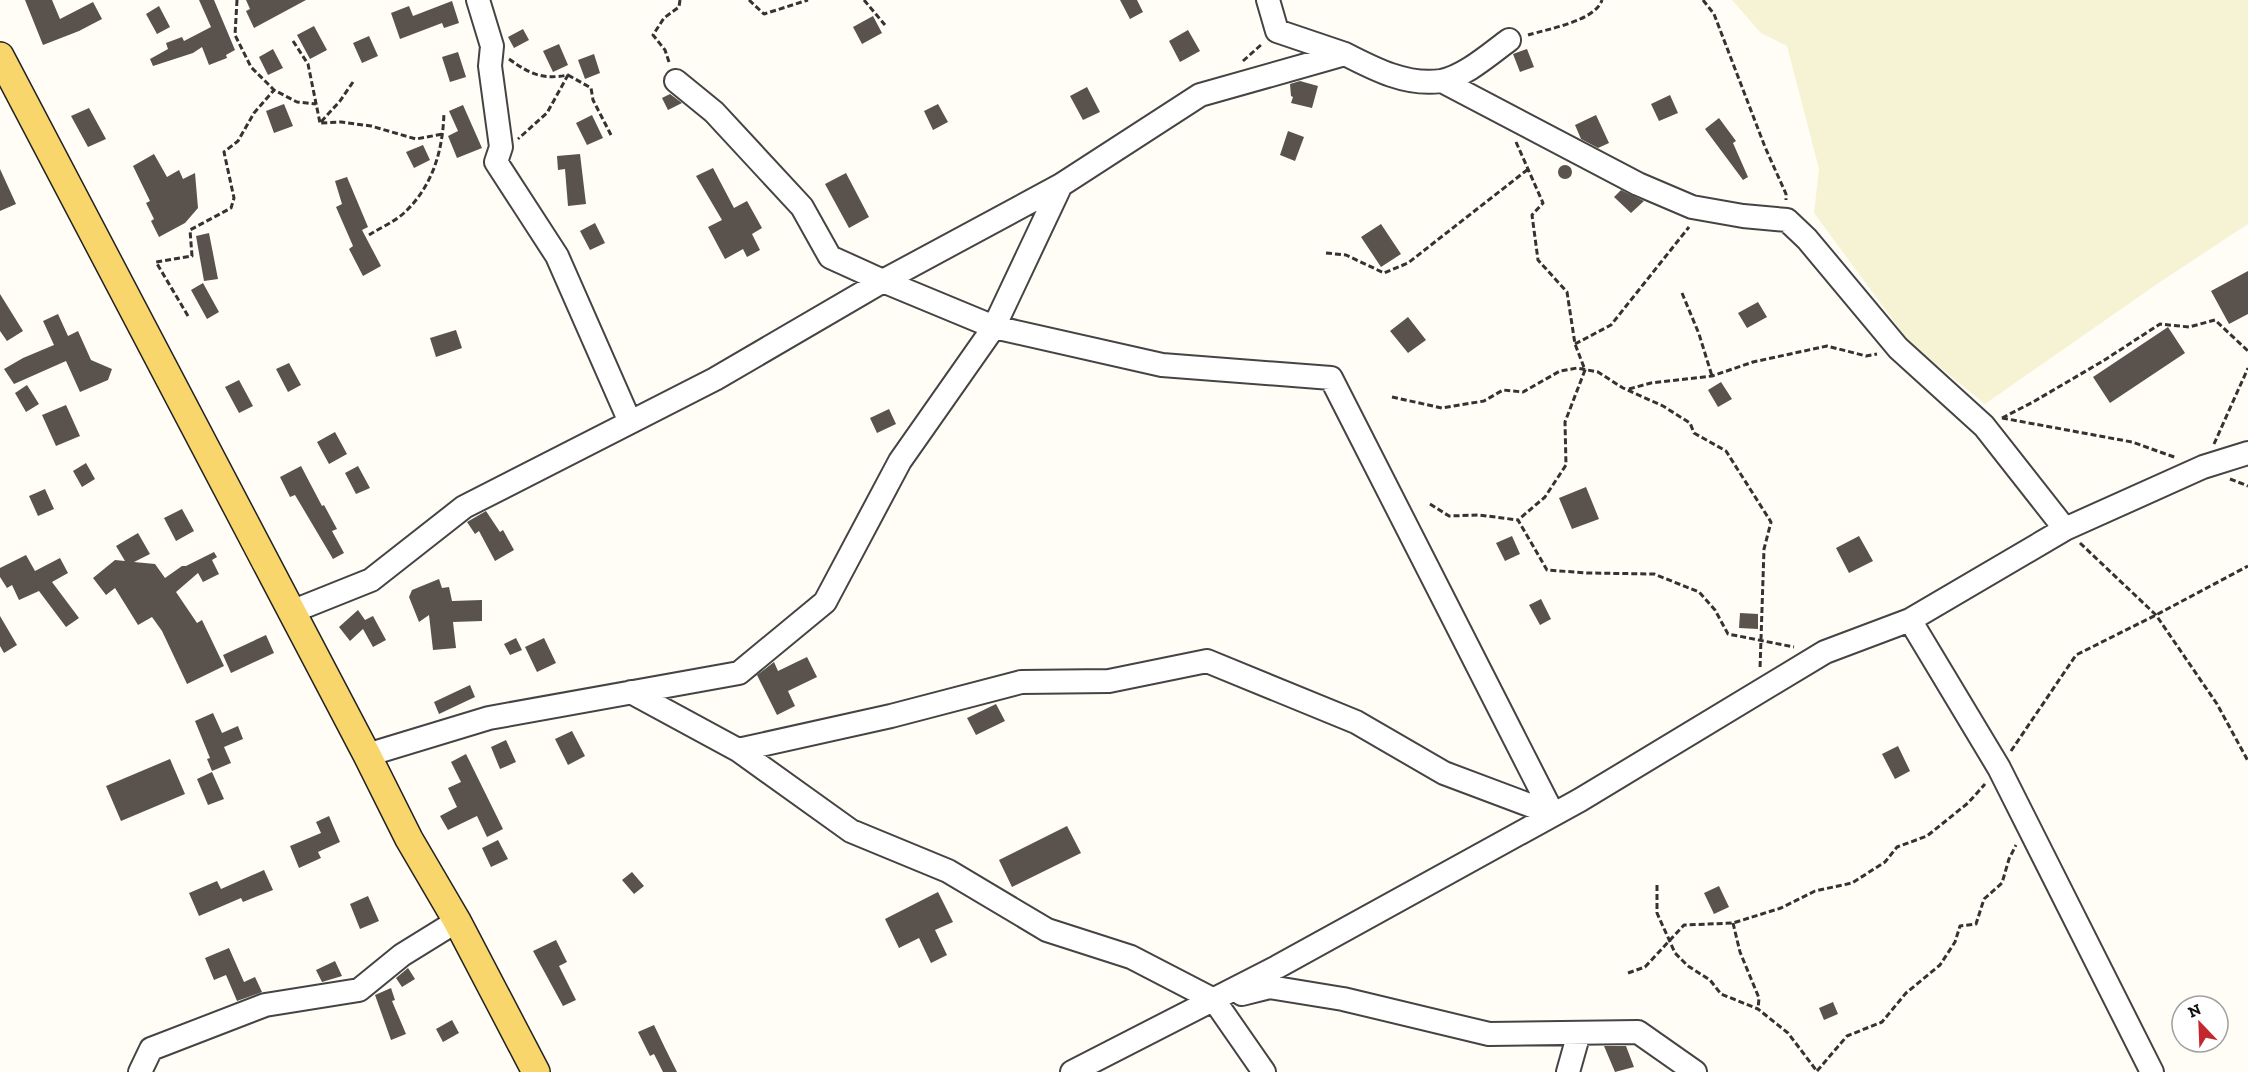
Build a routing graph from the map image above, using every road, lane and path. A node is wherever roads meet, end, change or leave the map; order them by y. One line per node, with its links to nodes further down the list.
1 (237, 0): 20 (path)
2 (478, 0): 13 (street)
3 (680, 0): 17 (path)
4 (749, 0): 5 (path)
5 (808, 0)
6 (864, 0): 10 (path)
7 (1268, 0): 14 (street)
8 (1602, 0): 11 (path)
9 (1703, 0): 31 (path)
10 (885, 25)
11 (1509, 40): 18 (street)
12 (294, 41): 21 (path)
13 (492, 46): 16 (path); 27 (street)
14 (1345, 54): 18 (street); 29 (street)
15 (0, 56): 54 (main road)
16 (568, 75): 26 (path); 27 (path)
17 (676, 81): 34 (street)
18 (1442, 81): 23 (street)
19 (353, 82): 24 (path)
20 (274, 90): 21 (path); 36 (path)
21 (316, 104): 24 (path)
22 (444, 112): 25 (path)
23 (1504, 114): 28 (path); 30 (street)
24 (320, 123): 25 (path)
25 (443, 134): 32 (path)
26 (611, 135)
27 (501, 147): 46 (street)
28 (1527, 170): 33 (path); 38 (path)
29 (1061, 185): 34 (street); 37 (street)
30 (1692, 207): 31 (street); 38 (path)
31 (1787, 220): 39 (street)
32 (369, 234)
33 (1326, 253)
34 (883, 281): 37 (street); 46 (street)
35 (1682, 293): 43 (path)
36 (188, 316)
37 (994, 327): 59 (street); 65 (street)
38 (1575, 344): 42 (path)
39 (1898, 348): 43 (path); 47 (street)
40 (2248, 351): 47 (path)
41 (2248, 368): 49 (path)
42 (1586, 370): 44 (path); 45 (path); 51 (path)
43 (1712, 376): 44 (path)
44 (1627, 390): 57 (path)
45 (1392, 397)
46 (630, 422): 54 (street)
47 (1993, 422): 49 (path); 52 (street)
48 (2248, 453): 49 (street)
49 (2203, 467): 52 (street)
50 (1430, 504): 51 (path)
51 (1518, 520): 57 (path)
52 (2065, 529): 55 (path); 56 (street)
53 (2248, 566): 55 (path)
54 (291, 612): 62 (main road)
55 (2156, 615): 63 (path); 64 (path)
56 (1910, 620): 58 (street); 64 (street)
57 (1762, 642): 58 (path); 60 (path)
58 (1826, 652): 60 (street)
59 (631, 692): 61 (street); 62 (street)
60 (1759, 692): 65 (street)
61 (738, 750): 65 (street); 72 (street)
62 (367, 755): 68 (main road)
63 (2248, 761)
64 (2000, 768): 66 (street); 69 (path)
65 (1553, 814): 72 (street)
66 (2028, 825): 75 (path); 82 (street)
67 (1657, 885): 70 (path)
68 (457, 921): 76 (street); 77 (main road)
69 (1733, 923): 70 (path); 73 (path)
70 (1669, 939): 71 (path); 73 (path)
71 (1628, 973)
72 (1214, 1000): 74 (street); 78 (street); 79 (street)
73 (1758, 1009): 75 (path)
74 (1579, 1033): 80 (street); 81 (street)
75 (1817, 1071)
76 (140, 1072)
77 (536, 1072)
78 (1072, 1072)
79 (1264, 1072)
80 (1568, 1072)
81 (1695, 1072)
82 (2152, 1072)

